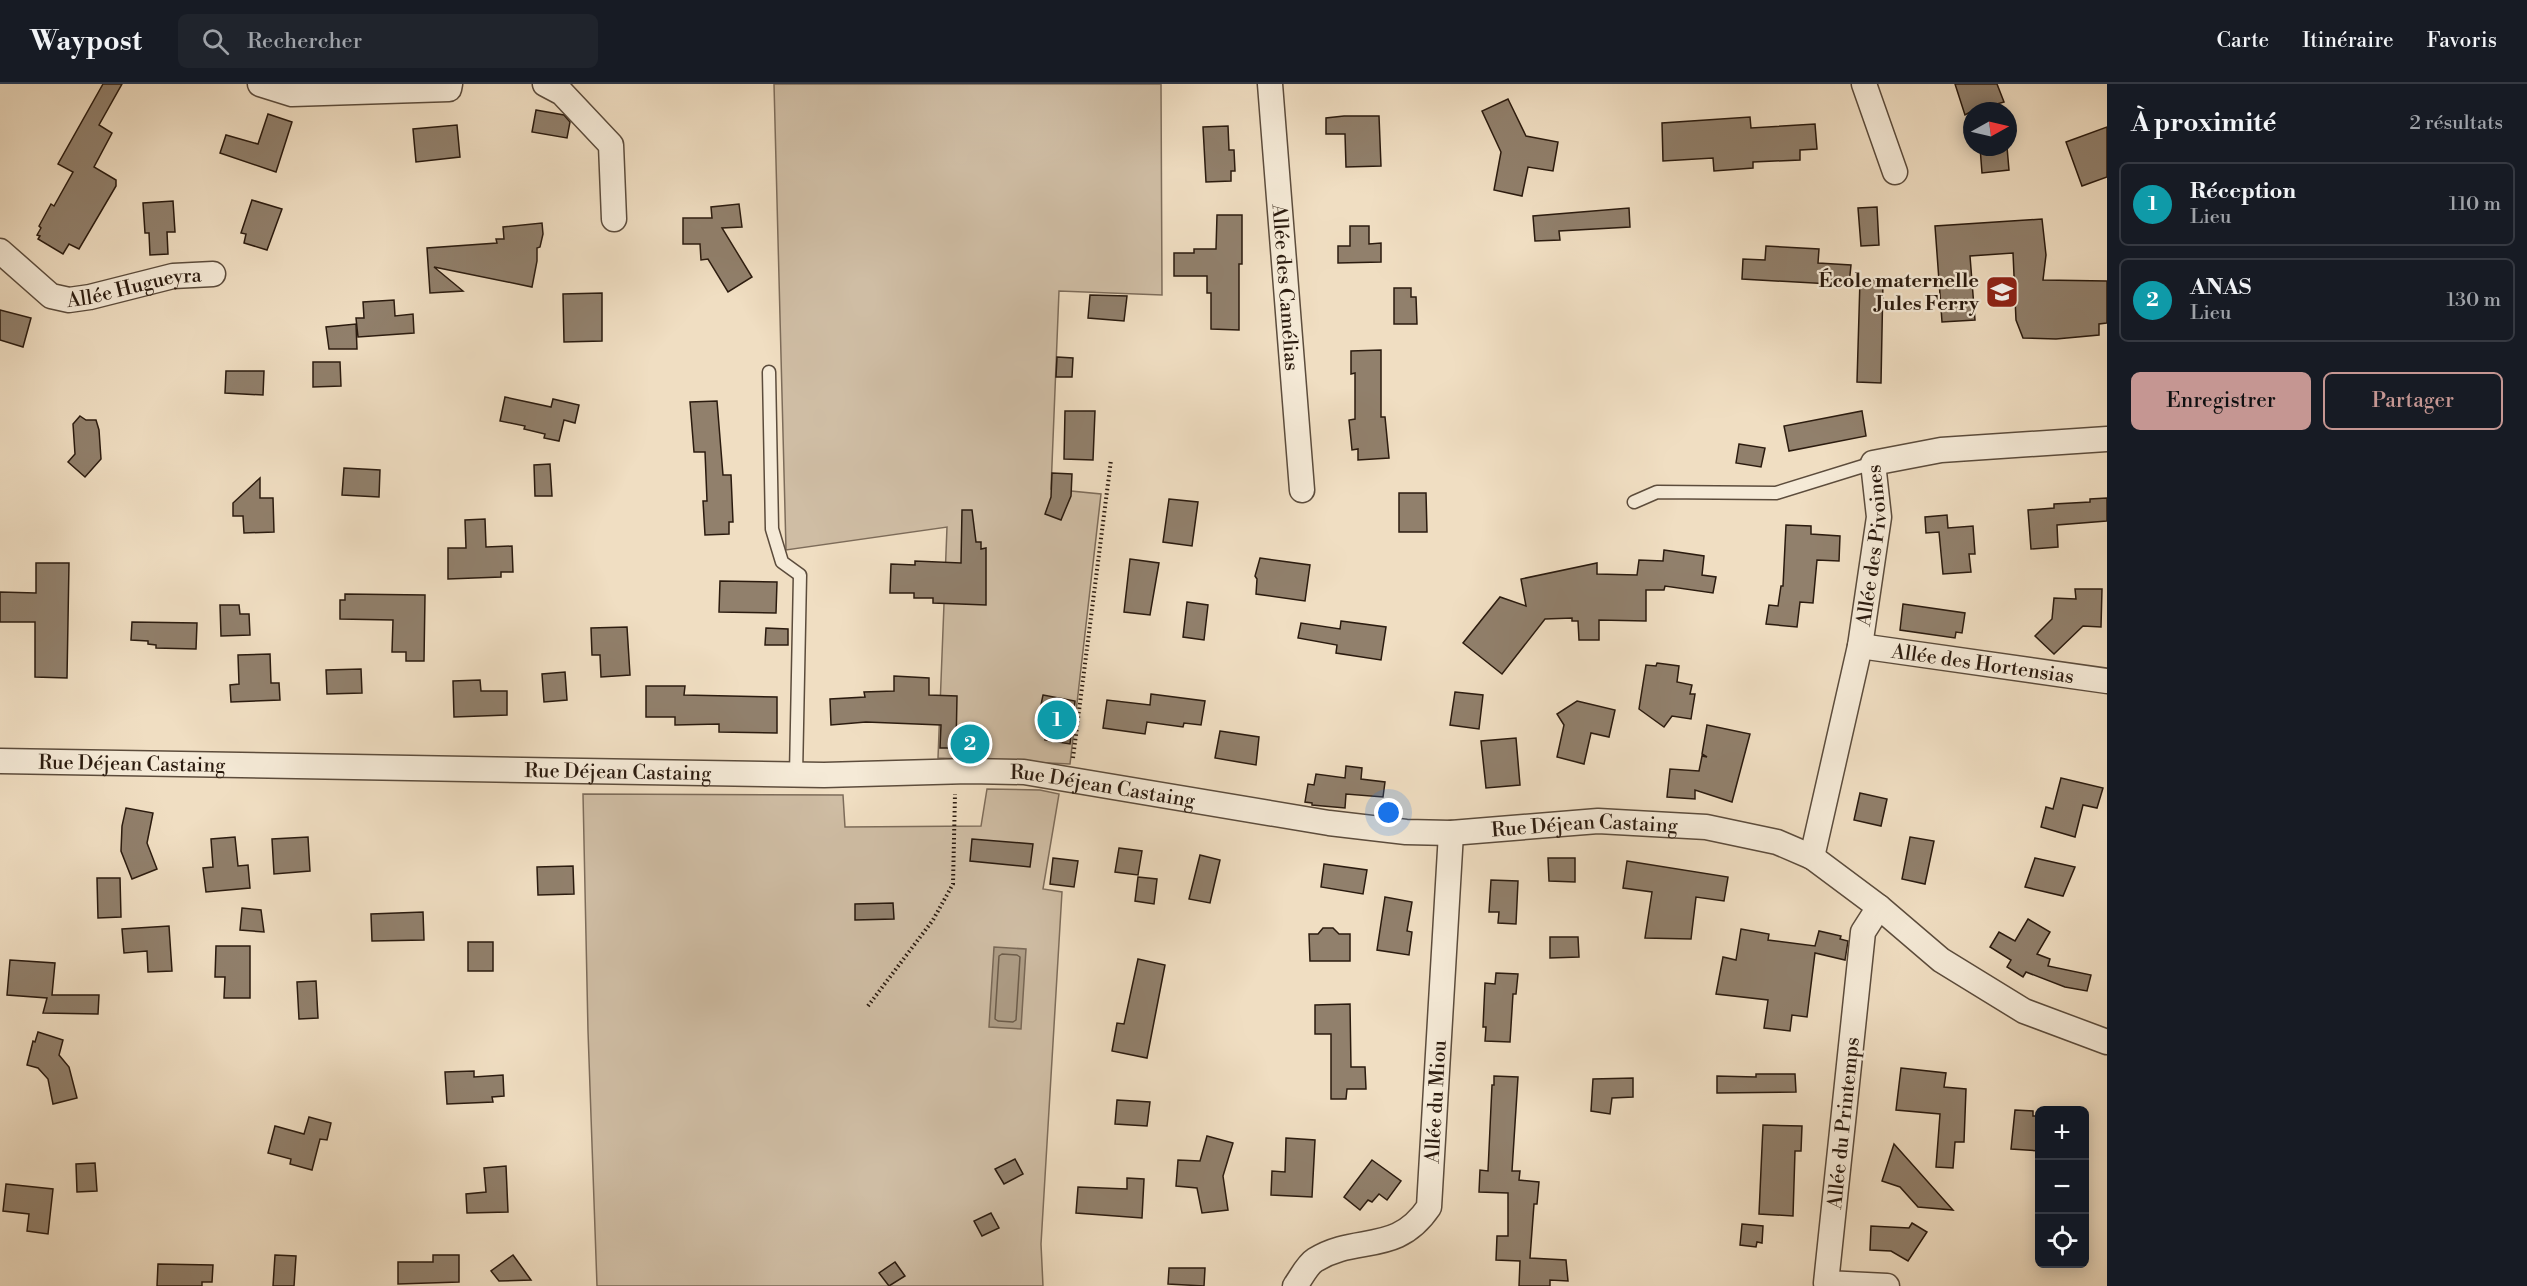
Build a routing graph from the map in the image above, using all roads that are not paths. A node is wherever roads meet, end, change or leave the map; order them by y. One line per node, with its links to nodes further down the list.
1 (260, 84): 2 (street)
2 (450, 84)
3 (545, 84): 7 (street)
4 (1270, 84): 13 (street, Allée des Camélias)
5 (1864, 84): 6 (street)
6 (1895, 172)
7 (614, 219)
8 (0, 251): 9 (street, Allée Hugueyra)
9 (213, 274)
10 (769, 372): 18 (lane)
11 (2107, 439): 12 (street, Allée des Pivoines)
12 (1873, 463): 14 (lane); 15 (street, Allée des Pivoines)
13 (1302, 490)
14 (1634, 502)
15 (1860, 645): 16 (street, Allée des Hortensias); 20 (street, Allée des Pivoines)
16 (2107, 681)
17 (0, 761): 18 (street, Rue Déjean Castaing)
18 (796, 775): 19 (street, Rue Déjean Castaing)
19 (1451, 833): 20 (street, Rue Déjean Castaing); 23 (street, Allée du Miou)
20 (1812, 857): 21 (street, Rue Déjean Castaing)
21 (1879, 907): 22 (street, Rue Déjean Castaing); 24 (street, Allée du Printemps)
22 (2107, 1042)
23 (1295, 1286)
24 (1887, 1286)

